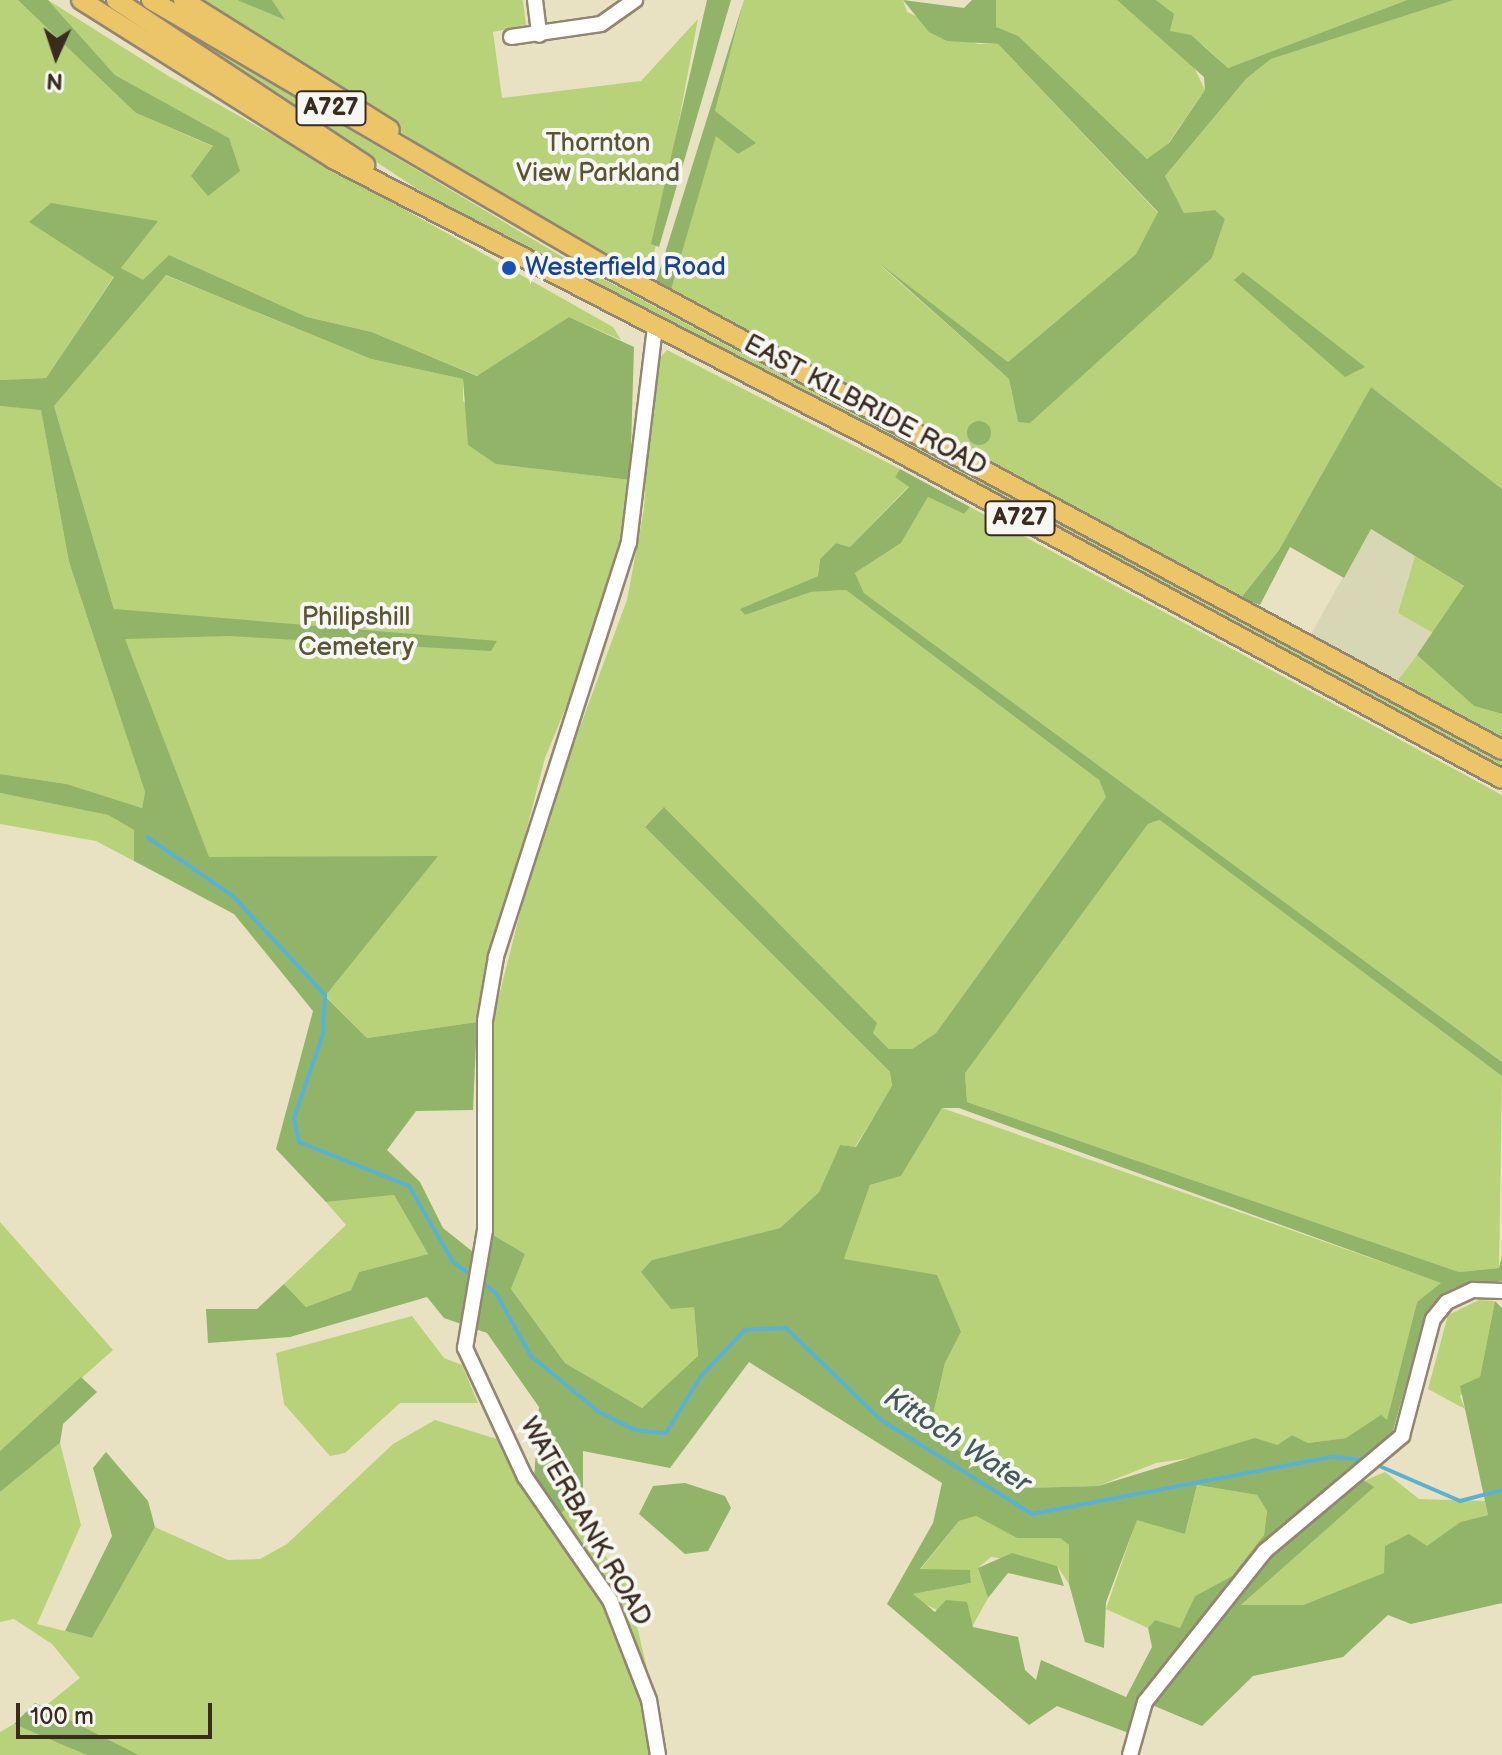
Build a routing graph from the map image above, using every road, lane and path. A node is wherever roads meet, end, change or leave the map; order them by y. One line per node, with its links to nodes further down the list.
1 (81, 0): 11 (main road, EAST KILBRIDE ROAD)
2 (116, 0): 7 (main road, EAST KILBRIDE ROAD / A727)
3 (151, 0): 7 (main road, EAST KILBRIDE ROAD / A727)
4 (183, 0): 10 (main road, EAST KILBRIDE ROAD)
5 (535, 0): 8 (street)
6 (635, 0): 8 (street)
7 (185, 34): 10 (main road, EAST KILBRIDE ROAD / A727); 11 (main road, EAST KILBRIDE ROAD / A727)
8 (539, 35): 9 (street)
9 (511, 37)
10 (474, 189): 13 (main road, EAST KILBRIDE ROAD / A727)
11 (413, 199): 12 (main road, EAST KILBRIDE ROAD / A727)
12 (655, 327): 14 (main road, EAST KILBRIDE ROAD / A727); 16 (street, WATERBANK ROAD)
13 (1502, 750)
14 (1502, 779)
15 (1502, 1291): 17 (street)
16 (658, 1755)
17 (1130, 1755)

